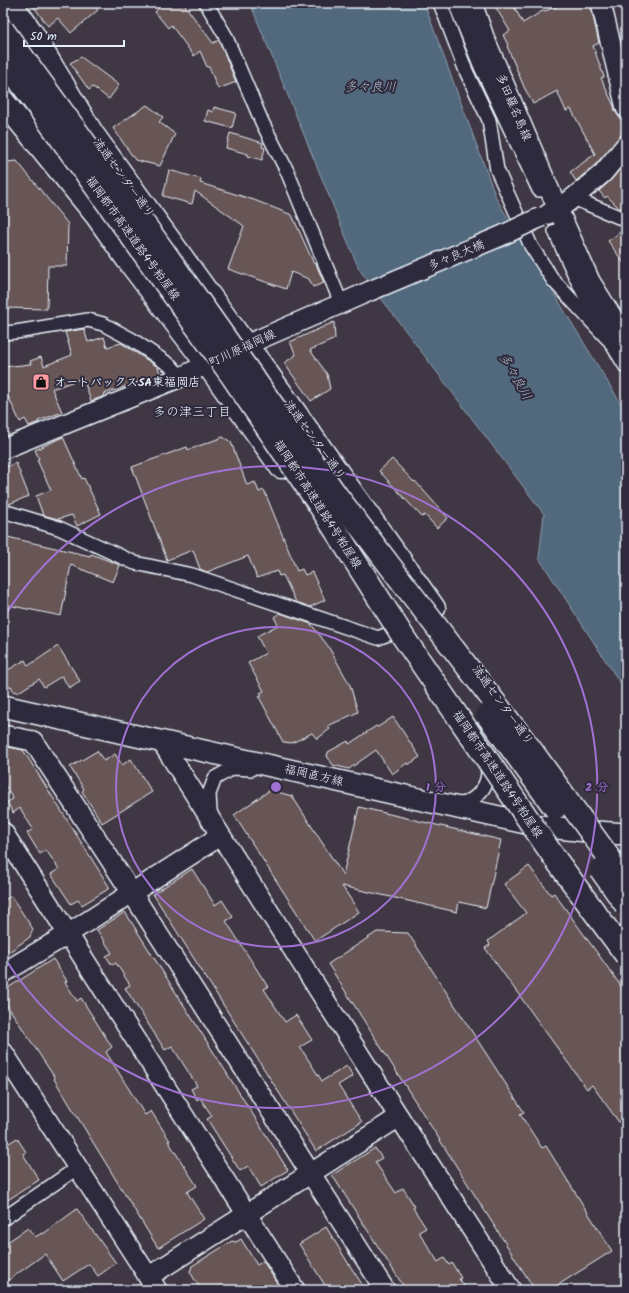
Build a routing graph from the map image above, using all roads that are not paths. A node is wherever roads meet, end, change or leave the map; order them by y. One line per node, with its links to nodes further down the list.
1 (11, 3): 24 (highway, 流通センター通り)
2 (206, 3): 20 (street)
3 (440, 3): 22 (street)
4 (455, 3): 15 (street)
5 (472, 3): 16 (street, 多田羅名島線)
6 (601, 3): 9 (street)
7 (3, 30): 30 (highway, 福岡都市高速道路4号粕屋線, bridge)
8 (3, 58): 37 (highway, 福岡都市高速道路4号粕屋線, bridge)
9 (621, 64): 11 (street)
10 (3, 101): 13 (highway)
11 (626, 108)
12 (3, 110): 13 (highway)
13 (23, 126): 25 (highway)
14 (626, 145): 16 (street)
15 (538, 190)
16 (566, 204): 17 (street); 19 (street, 多々良大橋, bridge); 23 (street, 多田羅名島線)
17 (626, 220)
18 (555, 231): 22 (street)
19 (370, 291): 20 (street, 町川原福岡線)
20 (341, 302): 24 (street, 町川原福岡線)
21 (3, 333): 27 (street)
22 (607, 338): 26 (street)
23 (626, 339)
24 (246, 345): 25 (street, 町川原福岡線); 41 (highway, 流通センター通り)
25 (207, 364): 27 (street, 町川原福岡線); 31 (highway)
26 (626, 367)
27 (181, 377): 28 (street, 町川原福岡線)
28 (3, 449)
29 (3, 510): 31 (street)
30 (406, 587): 45 (highway, 福岡都市高速道路4号粕屋線, bridge); 47 (highway, bridge)
31 (398, 630): 33 (highway)
32 (3, 706): 35 (main road, 福岡直方線)
33 (462, 723): 38 (street); 39 (highway)
34 (3, 735): 46 (street)
35 (161, 741): 36 (main road, 福岡直方線); 43 (street)
36 (287, 769): 38 (main road, 福岡直方線); 43 (street)
37 (500, 776): 48 (highway, bridge); 51 (highway, 福岡都市高速道路4号粕屋線, bridge)
38 (446, 805): 39 (main road, 福岡直方線)
39 (538, 826): 41 (main road, 福岡直方線); 50 (highway)
40 (3, 832): 49 (street)
41 (596, 832): 42 (main road, 福岡直方線); 44 (highway, 流通センター通り)
42 (626, 834)
43 (220, 836): 46 (street); 54 (street)
44 (626, 873)
45 (626, 880)
46 (132, 893): 49 (street); 56 (street)
47 (626, 905)
48 (626, 929)
49 (68, 934): 52 (street); 57 (street)
50 (626, 949)
51 (626, 955)
52 (3, 973)
53 (3, 1052): 55 (street)
54 (399, 1117): 56 (street); 62 (street)
55 (77, 1168): 58 (street); 59 (street)
56 (311, 1174): 57 (street); 61 (street)
57 (247, 1214): 59 (street); 60 (street)
58 (3, 1219)
59 (152, 1283)
60 (295, 1290)
61 (385, 1290)
62 (511, 1290)

